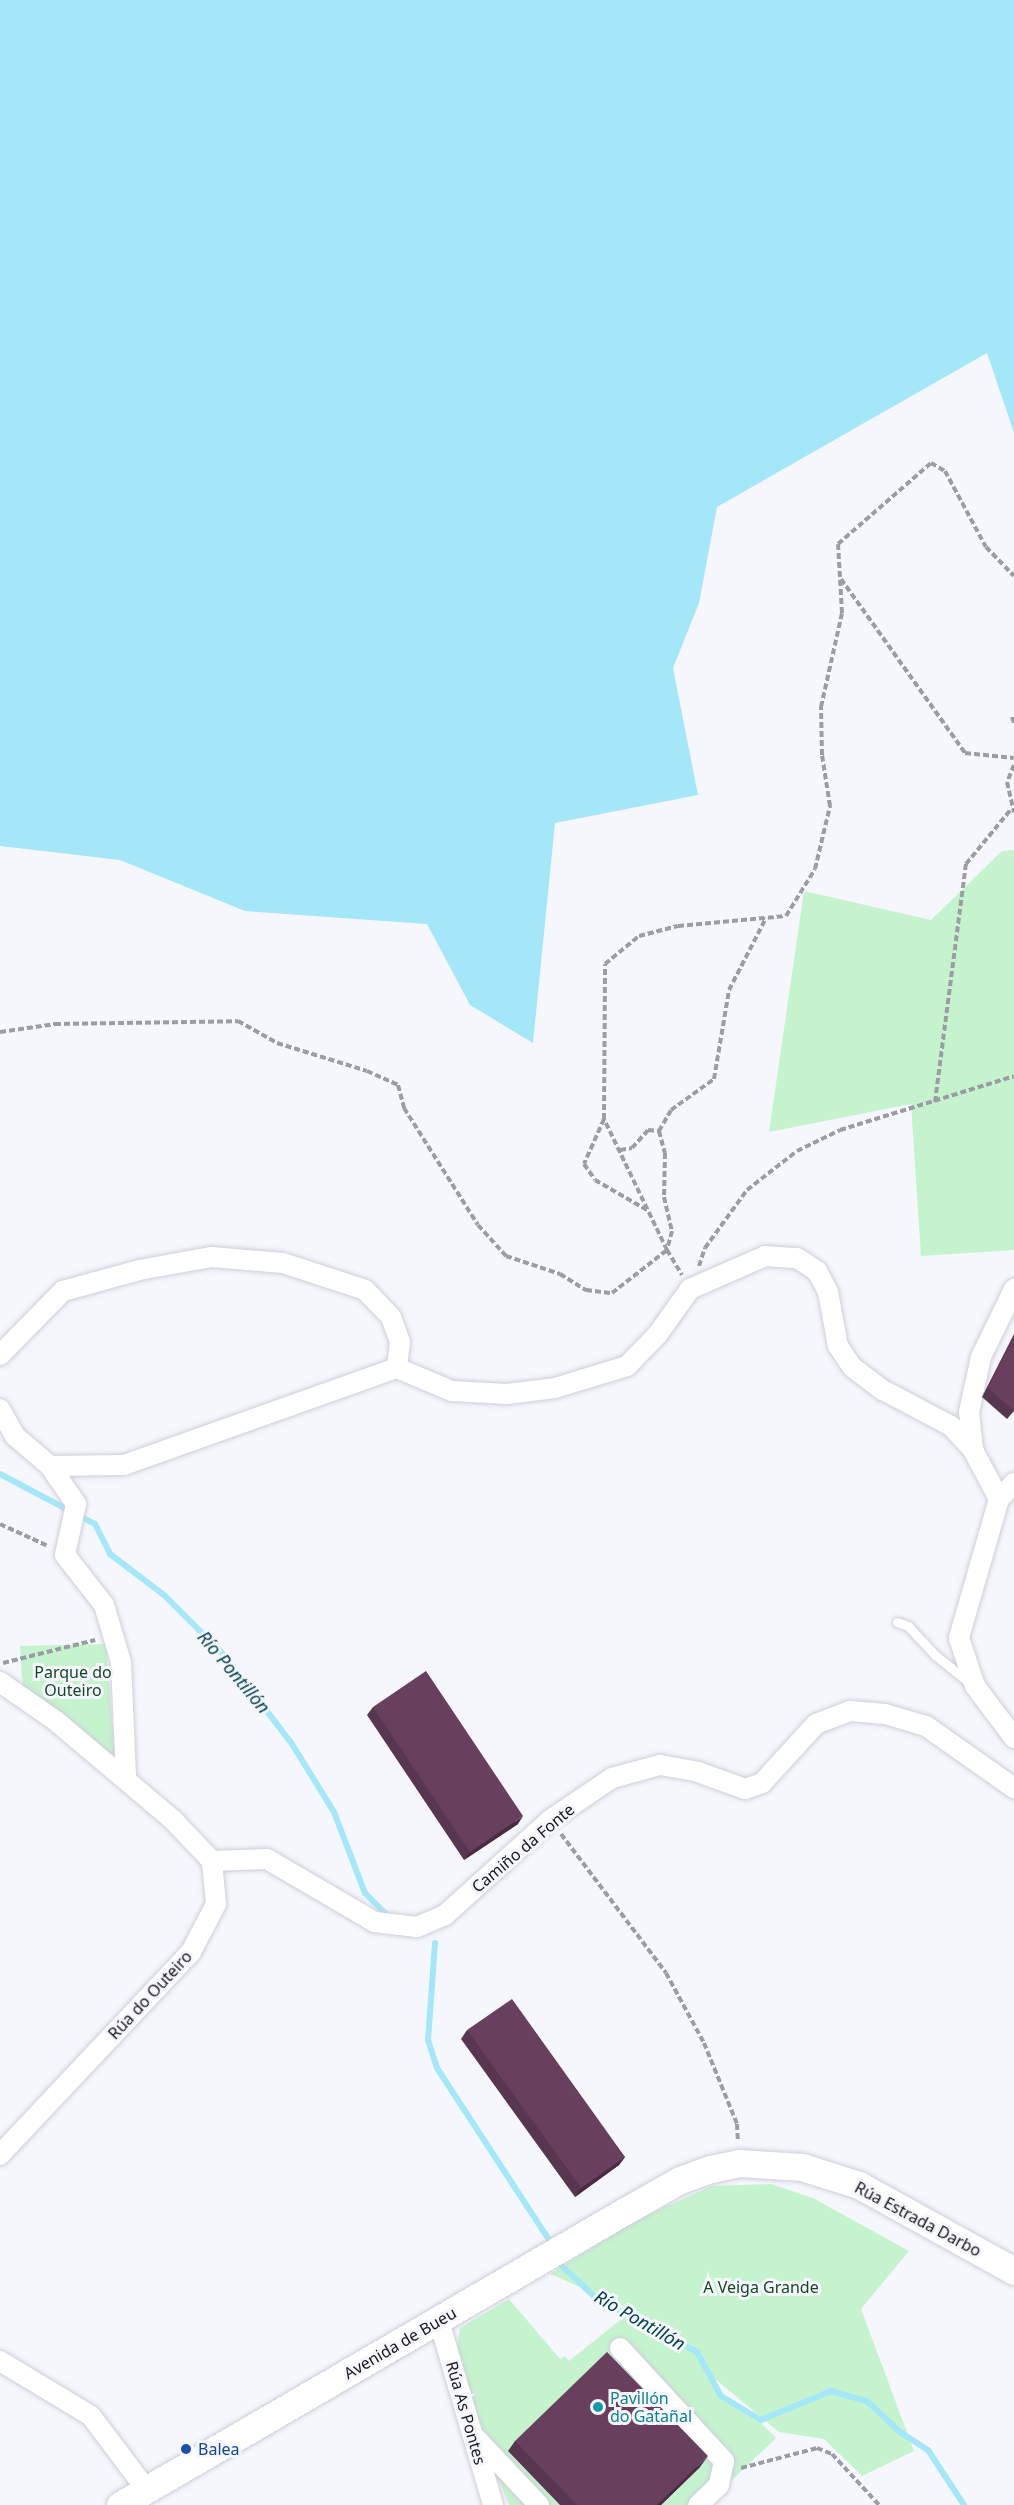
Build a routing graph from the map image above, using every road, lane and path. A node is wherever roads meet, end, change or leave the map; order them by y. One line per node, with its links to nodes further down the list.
1 (1014, 576): 2 (path)
2 (840, 578): 5 (path); 8 (path)
3 (1012, 717): 4 (path)
4 (1014, 723)
5 (1014, 758)
6 (1014, 765): 7 (path)
7 (1013, 810): 11 (path)
8 (766, 918): 12 (path); 13 (path)
9 (0, 1032): 16 (path)
10 (1014, 1076): 11 (path)
11 (934, 1102): 17 (path)
12 (604, 1119): 14 (path); 15 (path)
13 (659, 1131): 14 (path); 16 (path)
14 (619, 1150): 15 (path)
15 (649, 1211): 16 (path)
16 (667, 1250): 17 (path)
17 (690, 1289): 20 (street); 22 (street)
18 (1014, 1289): 22 (street)
19 (0, 1355): 20 (street)
20 (397, 1368): 23 (street)
21 (0, 1409): 23 (street)
22 (974, 1450): 25 (street)
23 (50, 1467): 27 (street)
24 (1014, 1483): 25 (street)
25 (999, 1499): 32 (street)
26 (0, 1524): 27 (path)
27 (65, 1555): 29 (street)
28 (897, 1622): 32 (lane)
29 (113, 1636): 30 (path); 34 (street)
30 (0, 1664)
31 (0, 1682): 34 (street)
32 (975, 1686): 33 (street)
33 (1014, 1738)
34 (126, 1777): 37 (street)
35 (1014, 1788): 36 (street, Camiño da Fonte)
36 (550, 1820): 37 (street, Camiño da Fonte); 39 (path)
37 (212, 1861): 38 (street, Rúa do Outeiro)
38 (0, 2155)
39 (739, 2163): 40 (main road, Rúa Estrada Darbo); 41 (main road, Rúa Estrada Darbo)
40 (680, 2180): 42 (main road, Avenida de Bueu)
41 (1014, 2271)
42 (439, 2321): 45 (street, Rúa As Pontes); 47 (main road, Avenida de Bueu)
43 (620, 2348): 46 (street)
44 (0, 2361): 47 (street)
45 (472, 2434): 48 (street, Rúa As Pontes); 49 (street)
46 (722, 2473): 50 (street); 51 (path)
47 (135, 2499)
48 (493, 2505)
49 (539, 2505)
50 (698, 2505)
51 (879, 2505)

